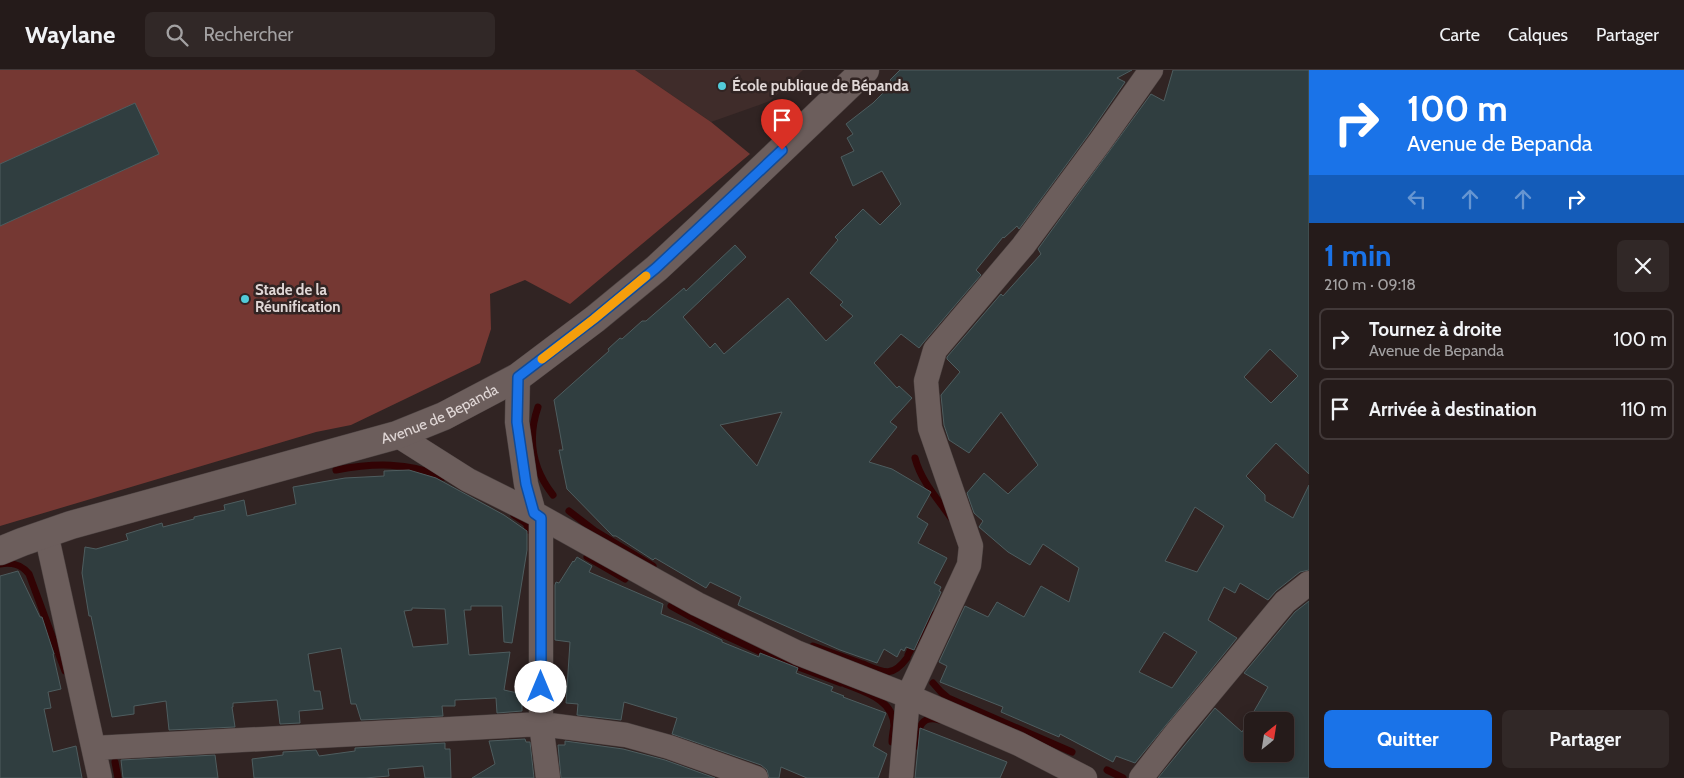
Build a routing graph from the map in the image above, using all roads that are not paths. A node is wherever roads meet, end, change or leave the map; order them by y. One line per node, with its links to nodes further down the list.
1 (865, 70): 3 (main road, Avenue de Bepanda)
2 (1152, 70): 9 (street)
3 (518, 377): 4 (main road, Avenue de Bepanda); 5 (street)
4 (397, 435): 5 (street); 6 (main road, Avenue de Bepanda)
5 (538, 516): 9 (street); 10 (street)
6 (46, 533): 7 (main road, Avenue de Bepanda); 11 (street)
7 (0, 551)
8 (1309, 583): 17 (street)
9 (908, 696): 15 (street); 16 (street)
10 (541, 724): 11 (street); 13 (street); 14 (street)
11 (94, 748): 12 (street)
12 (100, 778)
13 (548, 778)
14 (756, 778)
15 (901, 778)
16 (1085, 778)
17 (1141, 778)

